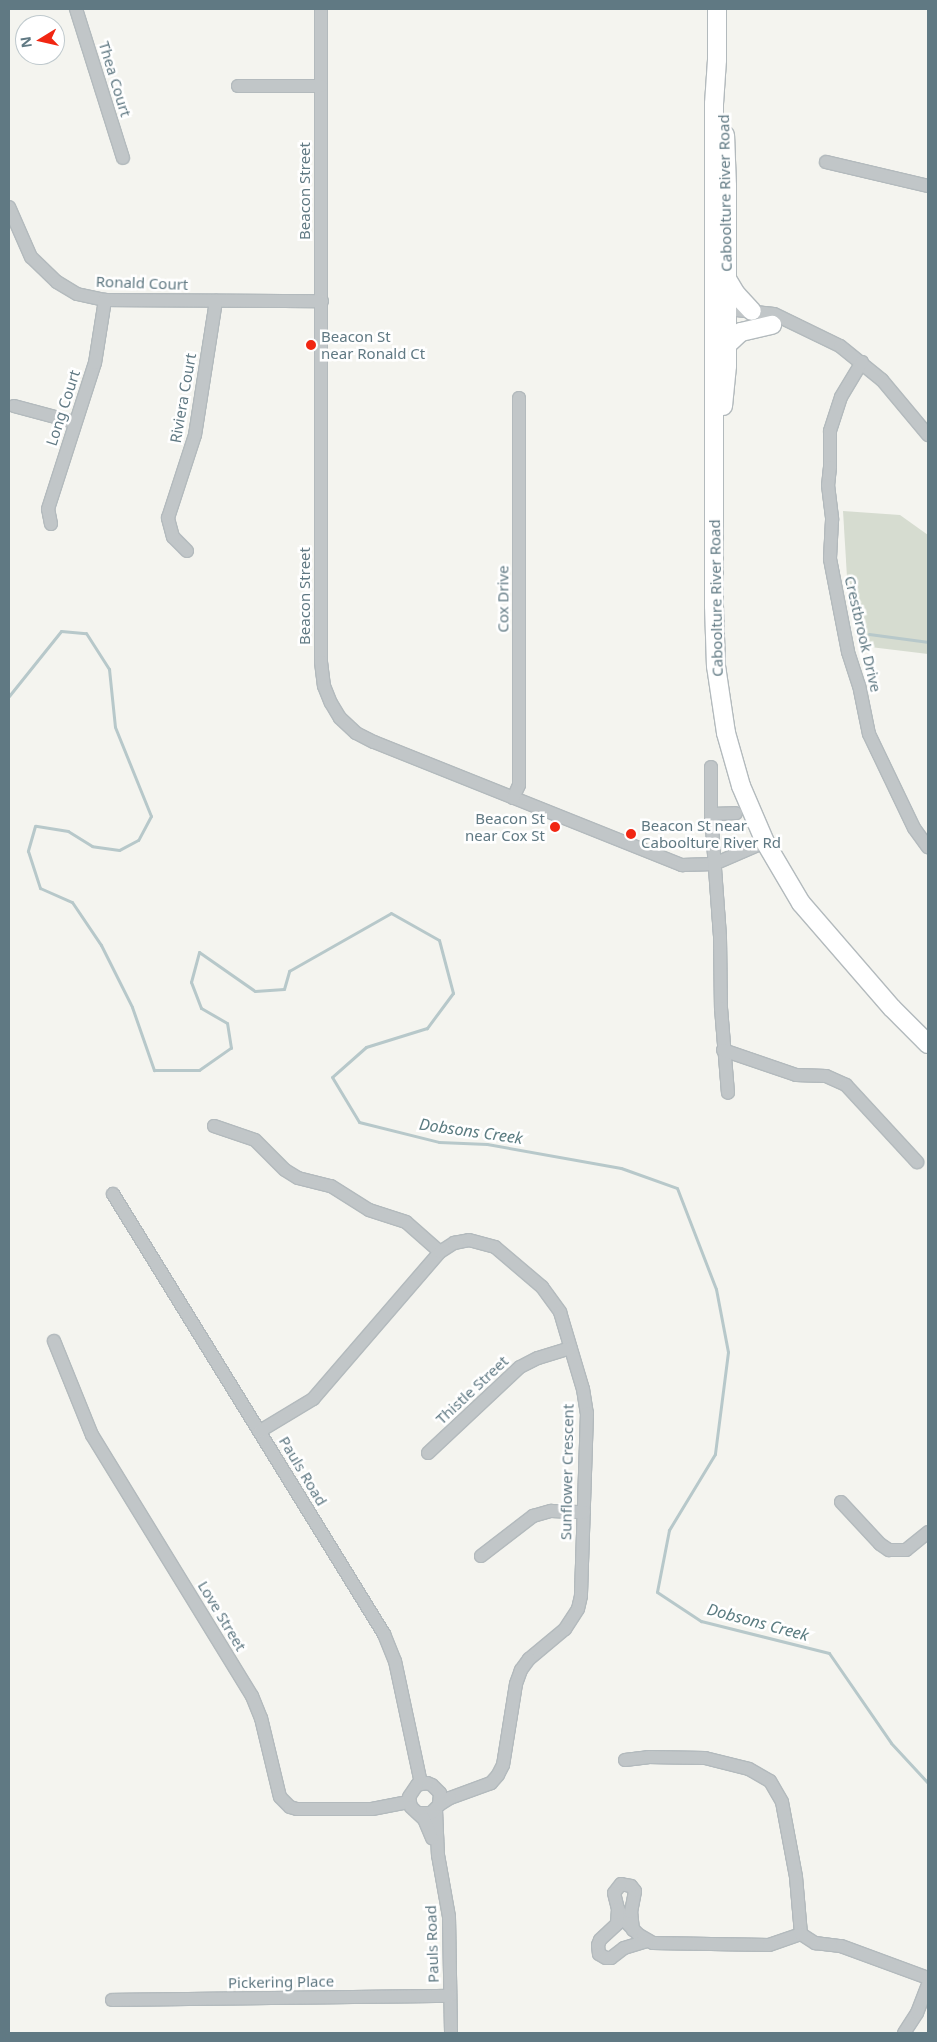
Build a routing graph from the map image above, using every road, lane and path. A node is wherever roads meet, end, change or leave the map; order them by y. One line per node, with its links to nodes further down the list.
1 (76, 9): 7 (street, Thea Court)
2 (321, 9): 6 (street, Beacon Street)
3 (717, 9): 4 (main road, Caboolture River Road)
4 (717, 60): 11 (main road, Caboolture River Road); 16 (main road, Caboolture River Road)
5 (238, 86): 6 (street)
6 (322, 86): 14 (street, Beacon Street)
7 (123, 158)
8 (826, 162): 9 (street)
9 (928, 186)
10 (9, 207): 12 (street, Ronald Court)
11 (727, 279): 15 (main road); 16 (main road, Caboolture River Road)
12 (105, 300): 13 (street, Ronald Court); 23 (street, Long Court)
13 (216, 301): 14 (street, Ronald Court); 27 (street, Riviera Court)
14 (322, 301): 29 (street, Beacon Street)
15 (752, 311): 16 (street); 18 (street)
16 (720, 312): 17 (street); 19 (main road, Caboolture River Road); 25 (main road, Caboolture River Road)
17 (772, 326): 18 (street); 19 (main road)
18 (797, 327): 20 (street)
19 (727, 345): 25 (main road, Caboolture River Road)
20 (862, 362): 24 (street); 33 (street, Crestbrook Drive)
21 (519, 398): 29 (street, Cox Drive)
22 (14, 406): 23 (street)
23 (74, 422): 26 (street, Long Court)
24 (928, 434)
25 (715, 476): 32 (main road, Caboolture River Road)
26 (51, 524)
27 (187, 551)
28 (711, 767): 31 (street)
29 (513, 798): 34 (street, Beacon Street)
30 (736, 813): 31 (street)
31 (711, 814): 34 (street)
32 (765, 842): 34 (street, Beacon Street); 35 (main road, Caboolture River Road)
33 (928, 847)
34 (714, 864): 36 (street)
35 (928, 1044)
36 (723, 1050): 37 (street); 39 (street)
37 (728, 1093)
38 (214, 1126): 41 (street)
39 (916, 1162)
40 (113, 1194): 44 (street, Pauls Road)
41 (440, 1252): 43 (street, Sunflower Crescent); 44 (street, Sunflower Crescent)
42 (54, 1341): 54 (street, Love Street)
43 (571, 1348): 45 (street, Thistle Street); 47 (street, Sunflower Crescent)
44 (260, 1431): 51 (street, Pauls Road)
45 (428, 1453)
46 (841, 1502): 48 (street)
47 (584, 1512): 49 (street); 53 (street, Sunflower Crescent)
48 (928, 1532)
49 (481, 1556)
50 (625, 1760): 60 (street)
51 (421, 1784): 52 (street); 54 (street)
52 (436, 1788): 53 (street, Sunflower Crescent); 55 (street)
53 (471, 1790): 55 (street, Sunflower Crescent)
54 (409, 1802): 56 (street)
55 (438, 1808): 56 (street); 57 (street, Pauls Road)
56 (419, 1813): 57 (street, Pauls Road)
57 (438, 1854): 64 (street, Pauls Road)
58 (618, 1909): 59 (street); 59 (street); 61 (street)
59 (633, 1930): 61 (street)
60 (801, 1934): 61 (street); 62 (street)
61 (647, 1941)
62 (928, 1978)
63 (928, 1984): 67 (street)
64 (450, 1996): 65 (street, Pickering Place); 66 (street, Pauls Road)
65 (112, 2000)
66 (451, 2033)
67 (904, 2033)

